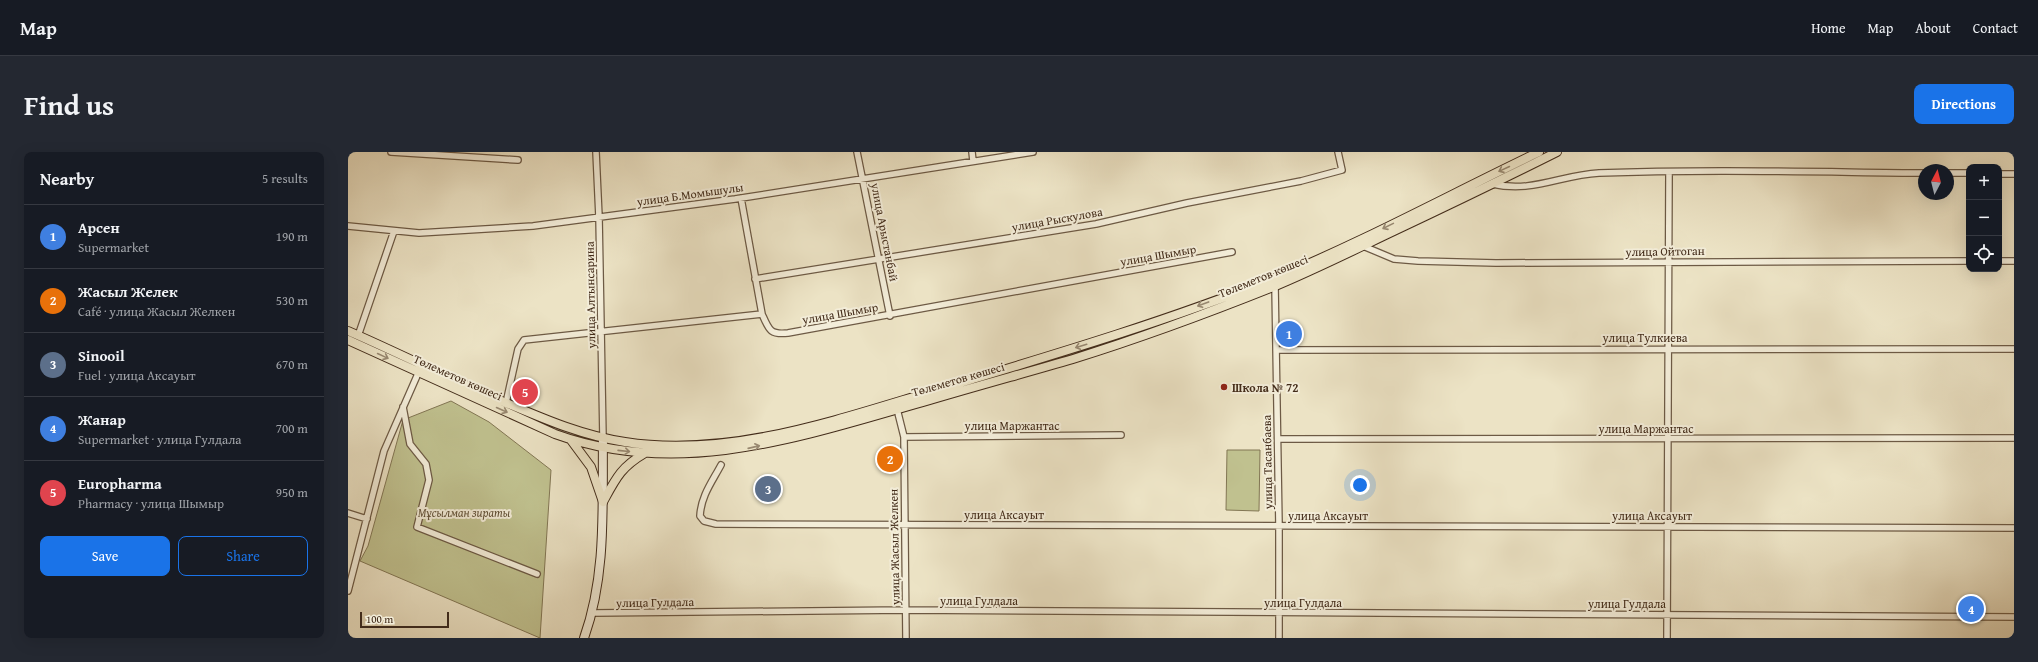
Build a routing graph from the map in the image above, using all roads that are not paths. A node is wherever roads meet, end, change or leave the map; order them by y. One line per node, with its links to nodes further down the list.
1 (391, 152): 9 (street)
2 (596, 152): 20 (street, улица Алтынсарина)
3 (857, 152): 17 (street, улица Арыстанбай)
4 (972, 152): 10 (street)
5 (1033, 152): 10 (street, улица Б.Момышулы)
6 (1338, 152): 25 (street, улица Рыскулова)
7 (1539, 152): 18 (main road, Төлеметов көшесі, one-way to 18)
8 (1557, 152): 18 (main road, Төлеметов көшесі)
9 (518, 160)
10 (973, 161): 17 (street, улица Б.Момышулы)
11 (1918, 172): 12 (street)
12 (1669, 173): 18 (street); 29 (street)
13 (1954, 173): 14 (street)
14 (1966, 173)
15 (2002, 174): 16 (street)
16 (2014, 174)
17 (863, 178): 19 (street, улица Б.Момышулы); 25 (street, улица Арыстанбай)
18 (1489, 180): 23 (main road, Төлеметов көшесі); 47 (main road, Төлеметов көшесі, one-way to 47)
19 (741, 198): 20 (street, улица Б.Момышулы); 30 (street, улица Шымыр)
20 (599, 217): 22 (street, улица Б.Момышулы); 35 (street, улица Алтынсарина)
21 (348, 226): 22 (street, улица Б.Момышулы)
22 (394, 232): 36 (street)
23 (1363, 246): 29 (street, улица Ойтоган); 31 (main road, Төлеметов көшесі)
24 (1232, 252): 33 (street, улица Шымыр)
25 (879, 260): 30 (street, улица Рыскулова); 33 (street, улица Арыстанбай)
26 (1966, 260): 29 (street, улица Ойтоган)
27 (2002, 260): 28 (street)
28 (2014, 260)
29 (1668, 262): 38 (street)
30 (755, 279): 32 (street, улица Шымыр)
31 (1275, 286): 40 (street, улица Тасанбаева); 44 (main road, Төлеметов көшесі)
32 (762, 314): 33 (street, улица Шымыр); 35 (street)
33 (890, 316)
34 (348, 331): 36 (main road, Төлеметов көшесі)
35 (602, 332): 42 (street); 47 (street, улица Алтынсарина)
36 (358, 336): 41 (main road, Төлеметов көшесі)
37 (348, 340): 41 (main road, Төлеметов көшесі, one-way to 41)
38 (1668, 348): 39 (street, улица Тулкиева); 40 (street, улица Тулкиева); 50 (street)
39 (2014, 349)
40 (1276, 350): 49 (street, улица Тасанбаева)
41 (420, 369): 42 (main road, Төлеметов көшесі); 43 (street); 51 (main road, Төлеметов көшесі, one-way to 51)
42 (506, 403): 47 (main road, Төлеметов көшесі)
43 (403, 407): 57 (street); 62 (street)
44 (897, 409): 46 (street, улица Жасыл Желкен); 53 (main road, Төлеметов көшесі, one-way to 44)
45 (1121, 436): 46 (street, улица Маржантас)
46 (904, 437): 58 (street, улица Жасыл Желкен)
47 (603, 438): 52 (main road)
48 (2014, 438): 50 (street, улица Маржантас)
49 (1278, 439): 50 (street, улица Маржантас); 59 (street, улица Тасанбаева)
50 (1667, 439): 60 (street)
51 (571, 440): 52 (main road, Төлеметов көшесі); 55 (main road)
52 (603, 448): 53 (main road, Төлеметов көшесі, one-way to 53); 55 (main road)
53 (645, 453): 55 (main road)
54 (721, 465): 58 (street, улица Аксауыт)
55 (603, 502): 65 (main road)
56 (348, 513): 57 (street)
57 (367, 519): 63 (street)
58 (904, 525): 59 (street, улица Аксауыт); 64 (street, улица Жасыл Желкен)
59 (1279, 526): 60 (street, улица Аксауыт); 66 (street, улица Тасанбаева)
60 (1667, 526): 61 (street, улица Аксауыт); 67 (street)
61 (2014, 528)
62 (538, 574)
63 (348, 591)
64 (906, 610): 65 (street, улица Гулдала); 66 (street, улица Гулдала); 70 (street, улица Жасыл Желкен)
65 (593, 613): 69 (main road)
66 (1279, 613): 67 (street, улица Гулдала); 71 (street, улица Тасанбаева)
67 (1668, 614): 68 (street, улица Гулдала); 72 (street)
68 (2014, 617)
69 (584, 638)
70 (906, 638)
71 (1279, 638)
72 (1668, 638)

